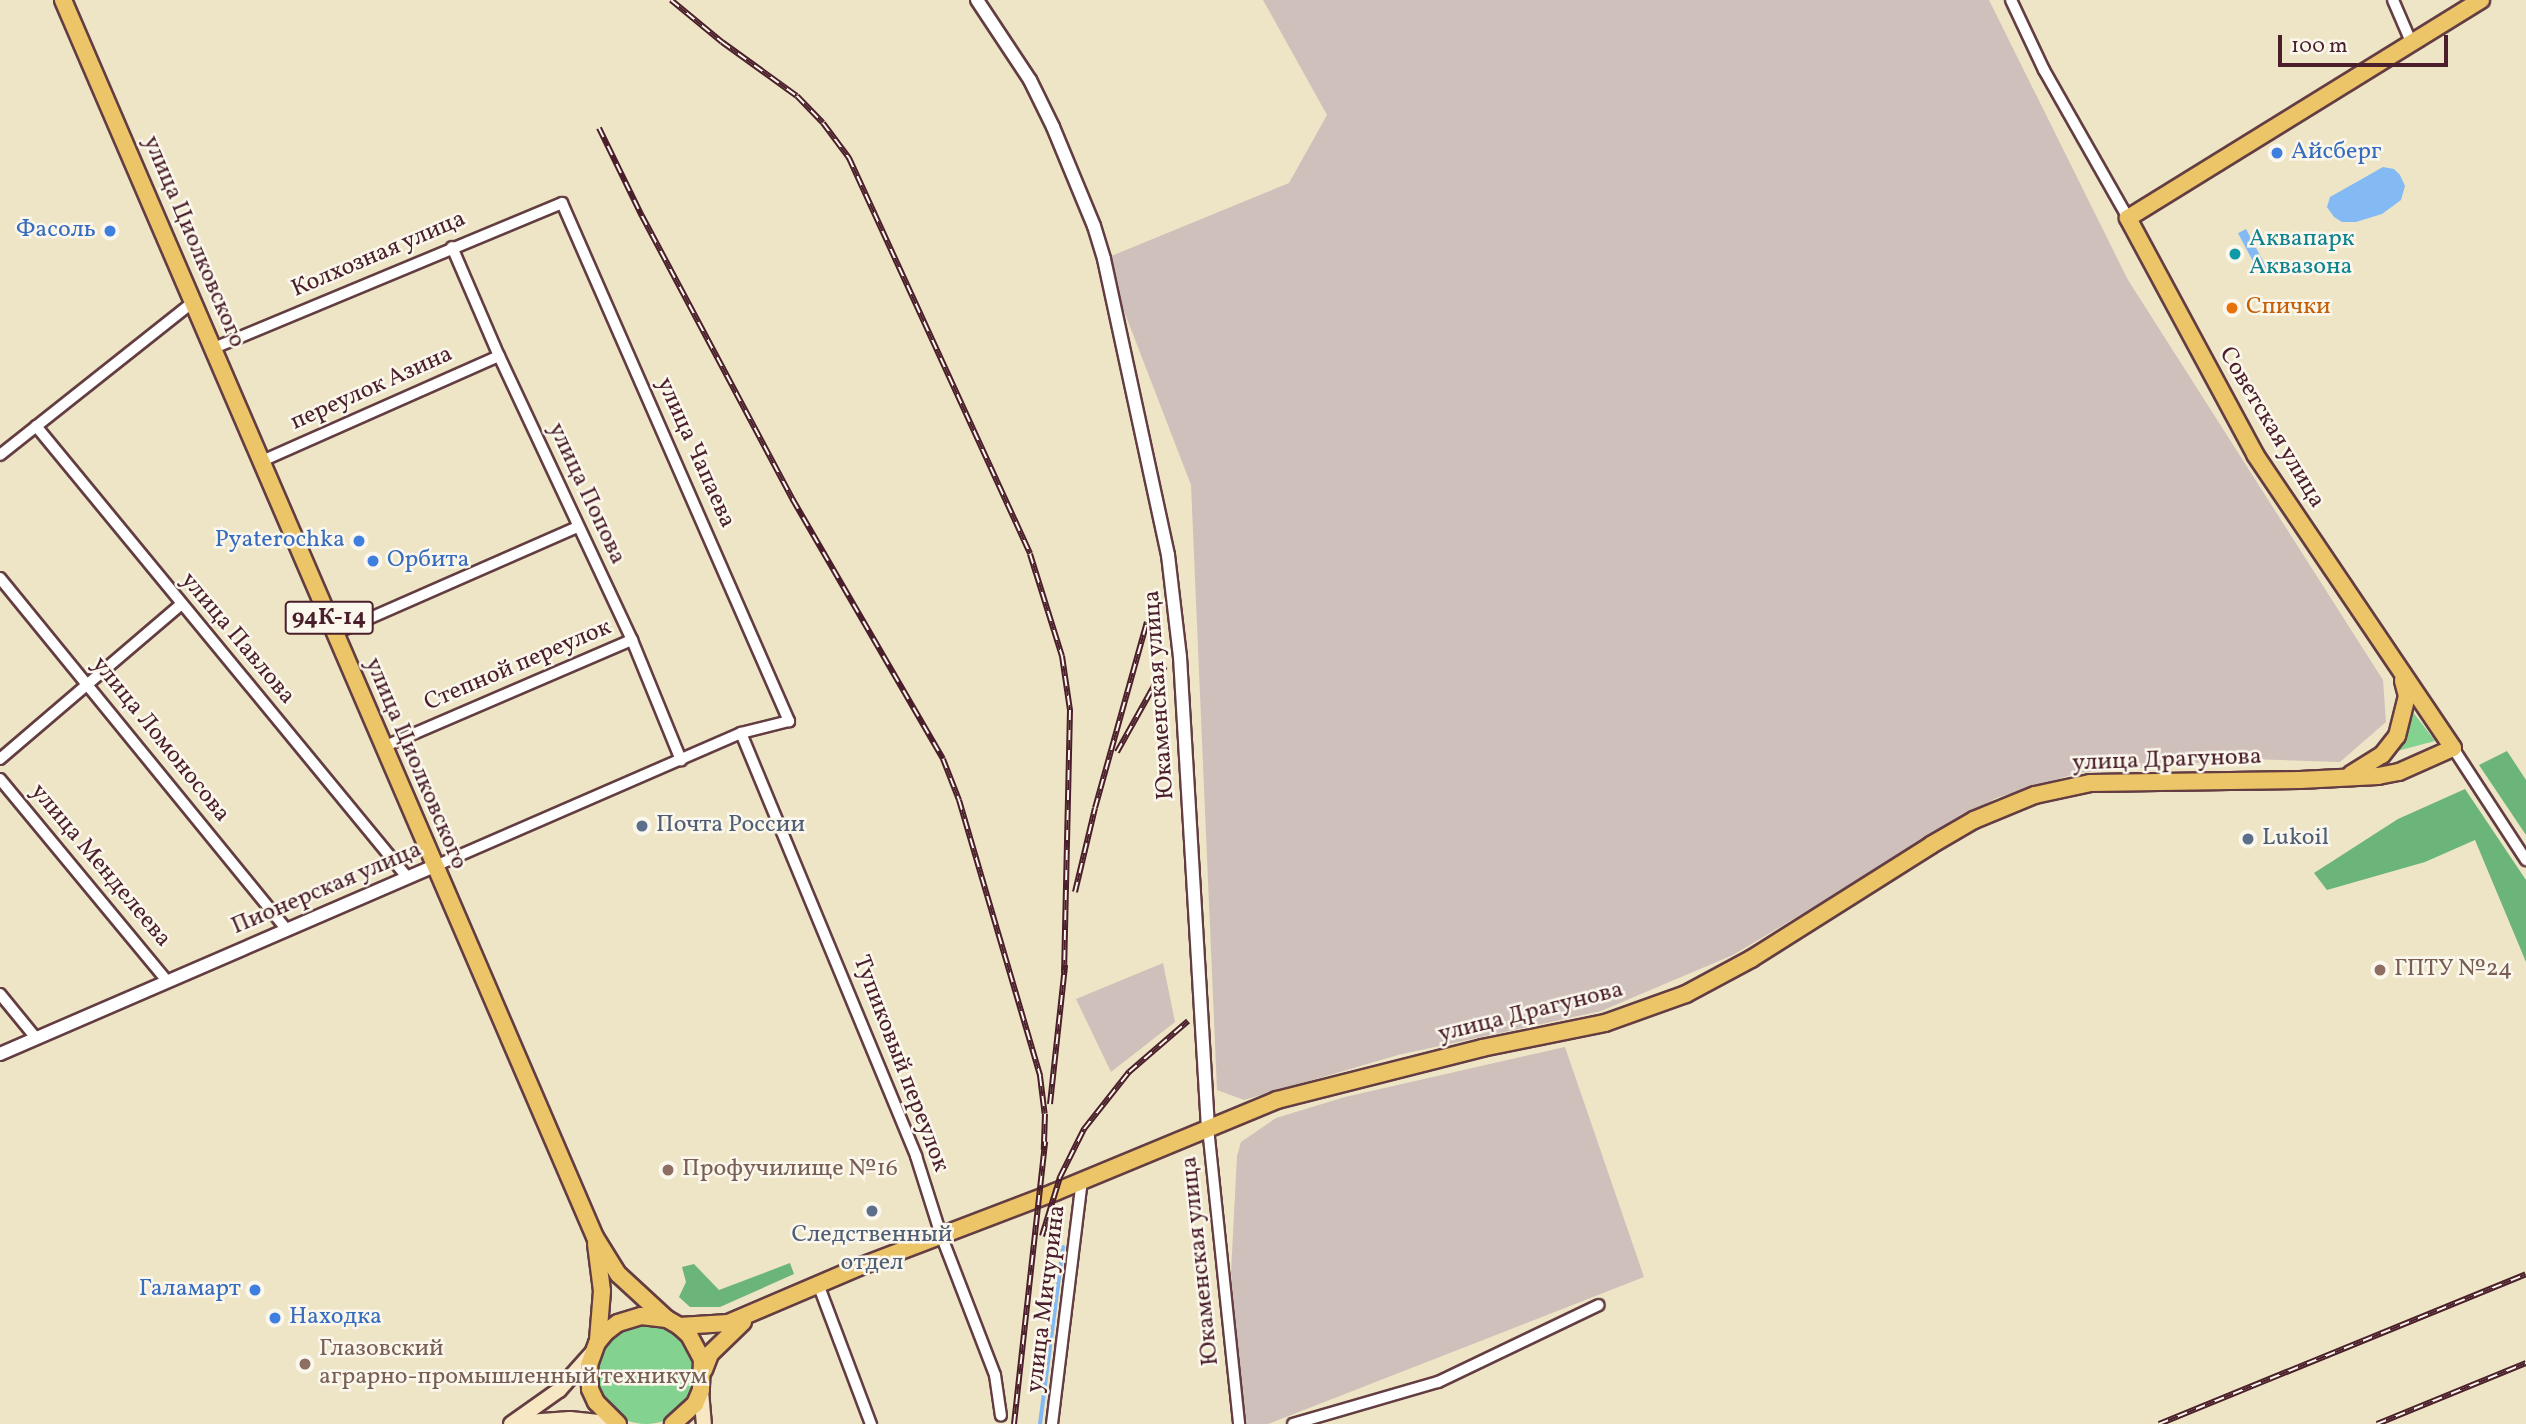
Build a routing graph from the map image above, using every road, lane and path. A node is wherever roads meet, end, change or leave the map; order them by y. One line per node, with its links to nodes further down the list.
1 (62, 0): 10 (main road, улица Циолковского / 94К-14)
2 (977, 0): 39 (street, Юкаменская улица)
3 (2011, 0): 8 (street, Советская улица)
4 (2393, 0): 6 (street)
5 (2481, 0): 6 (main road)
6 (2412, 44): 8 (main road)
7 (562, 203): 9 (street, Колхозная улица); 23 (street, улица Чапаева)
8 (2128, 218): 21 (main road, Советская улица)
9 (452, 247): 11 (street, Колхозная улица); 12 (street, улица Попова)
10 (194, 301): 11 (main road, улица Циолковского / 94К-14); 13 (street)
11 (214, 348): 15 (main road, улица Циолковского / 94К-14)
12 (499, 356): 15 (street, переулок Азина); 16 (street, улица Попова)
13 (36, 426): 14 (street); 18 (street, улица Павлова)
14 (0, 455)
15 (262, 461): 19 (main road, улица Циолковского / 94К-14)
16 (577, 527): 19 (street); 20 (street, улица Попова)
17 (0, 578): 22 (street, улица Ломоносова)
18 (180, 605): 22 (street); 33 (street, улица Павлова)
19 (336, 633): 25 (main road, улица Циолковского / 94К-14)
20 (632, 640): 25 (street, Степной переулок); 28 (street, улица Попова)
21 (2402, 673): 26 (main road, Советская улица); 30 (main road)
22 (87, 684): 27 (street); 34 (street, улица Ломоносова)
23 (789, 720): 24 (street, Пионерская улица)
24 (741, 733): 28 (street, Пионерская улица); 41 (street, Тупиковый переулок)
25 (383, 747): 32 (main road, улица Циолковского / 94К-14)
26 (2453, 748): 30 (main road, улица Драгунова); 31 (street, Советская улица)
27 (0, 759)
28 (681, 760): 32 (street, Пионерская улица)
29 (0, 779): 35 (street, улица Менделеева)
30 (2343, 779): 39 (main road, улица Драгунова)
31 (2526, 860)
32 (433, 867): 33 (street, Пионерская улица); 42 (main road, улица Циолковского / 94К-14)
33 (408, 878): 34 (street, Пионерская улица)
34 (286, 929): 35 (street, Пионерская улица)
35 (167, 981): 37 (street, Пионерская улица)
36 (0, 995): 37 (street)
37 (36, 1038): 38 (street, Пионерская улица)
38 (0, 1054)
39 (1208, 1128): 40 (main road, улица Драгунова); 57 (street, Юкаменская улица)
40 (1082, 1179): 41 (main road, улица Драгунова); 56 (street, улица Мичурина)
41 (941, 1235): 43 (main road, улица Драгунова); 50 (street, Тупиковый переулок)
42 (595, 1237): 46 (main road, улица Циолковского); 47 (main road, улица Циолковского)
43 (818, 1284): 45 (main road, улица Драгунова); 55 (street)
44 (1599, 1305): 58 (street)
45 (760, 1310): 46 (main road, улица Драгунова); 48 (main road, улица Драгунова)
46 (673, 1323): 47 (main road, улица Драгунова); 48 (main road, улица Циолковского)
47 (594, 1348): 51 (main road); 52 (main road, улица Циолковского)
48 (704, 1370): 49 (main road)
49 (701, 1390): 53 (main road); 54 (main road)
50 (1001, 1416)
51 (512, 1424): 52 (main road)
52 (618, 1424)
53 (673, 1424)
54 (704, 1424)
55 (871, 1424)
56 (1052, 1424)
57 (1239, 1424)
58 (1293, 1424)

